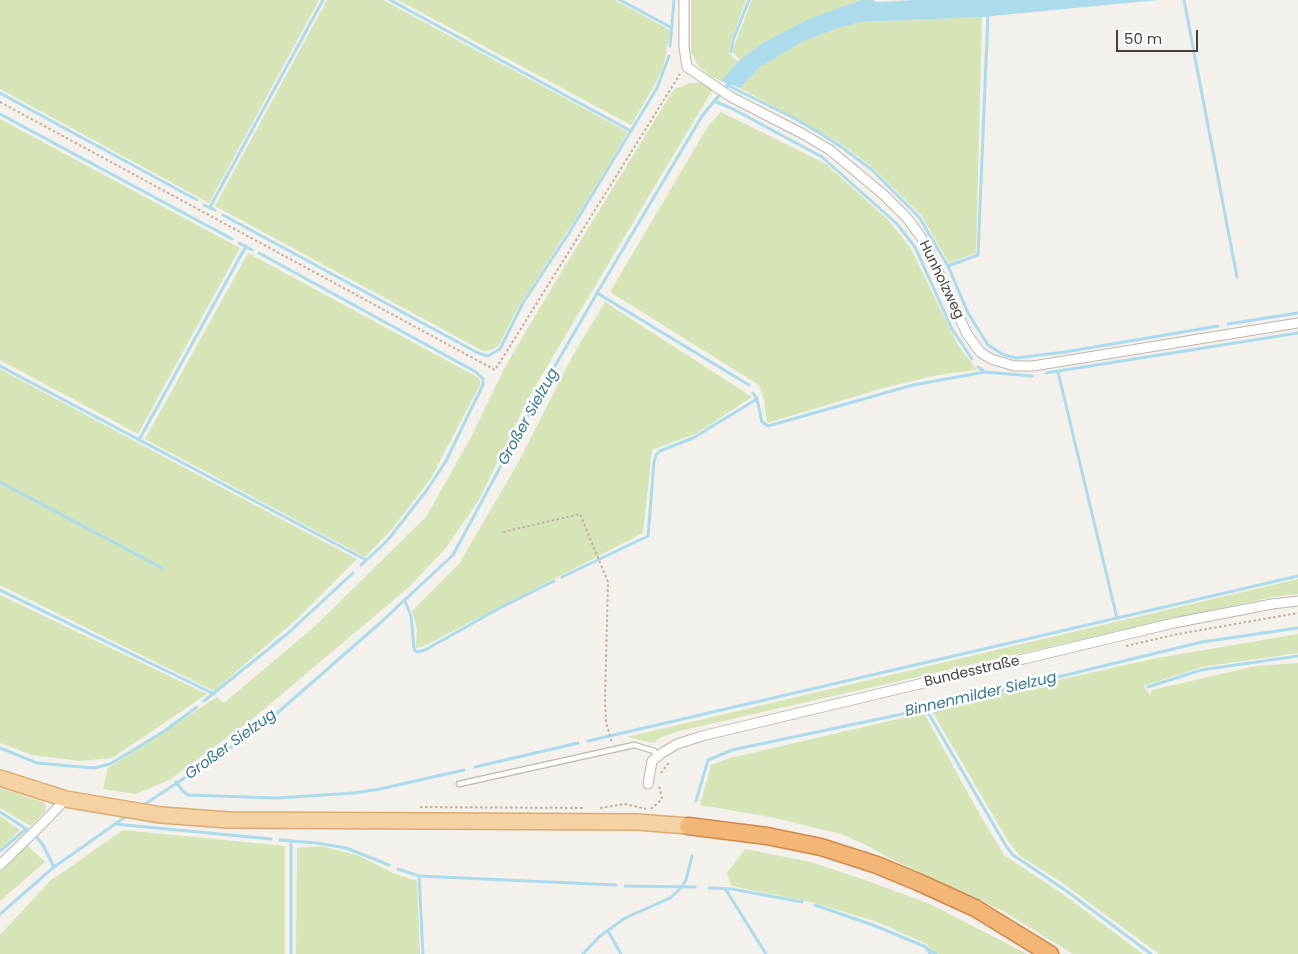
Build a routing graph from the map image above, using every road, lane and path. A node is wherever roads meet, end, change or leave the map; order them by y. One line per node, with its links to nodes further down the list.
1 (684, 0): 2 (street)
2 (688, 67): 3 (path); 4 (street, Hunholzweg)
3 (0, 102)
4 (1298, 323)
5 (503, 532): 9 (path)
6 (1298, 601): 11 (street, Bundesstraße)
7 (1298, 613): 8 (path)
8 (1120, 647)
9 (613, 750): 11 (lane); 13 (lane)
10 (676, 756): 16 (path)
11 (655, 758): 14 (street)
12 (0, 778): 15 (main road)
13 (459, 784)
14 (648, 784)
15 (66, 798): 17 (main road); 18 (street)
16 (625, 804)
17 (688, 826): 19 (highway)
18 (0, 865)
19 (1050, 954)

